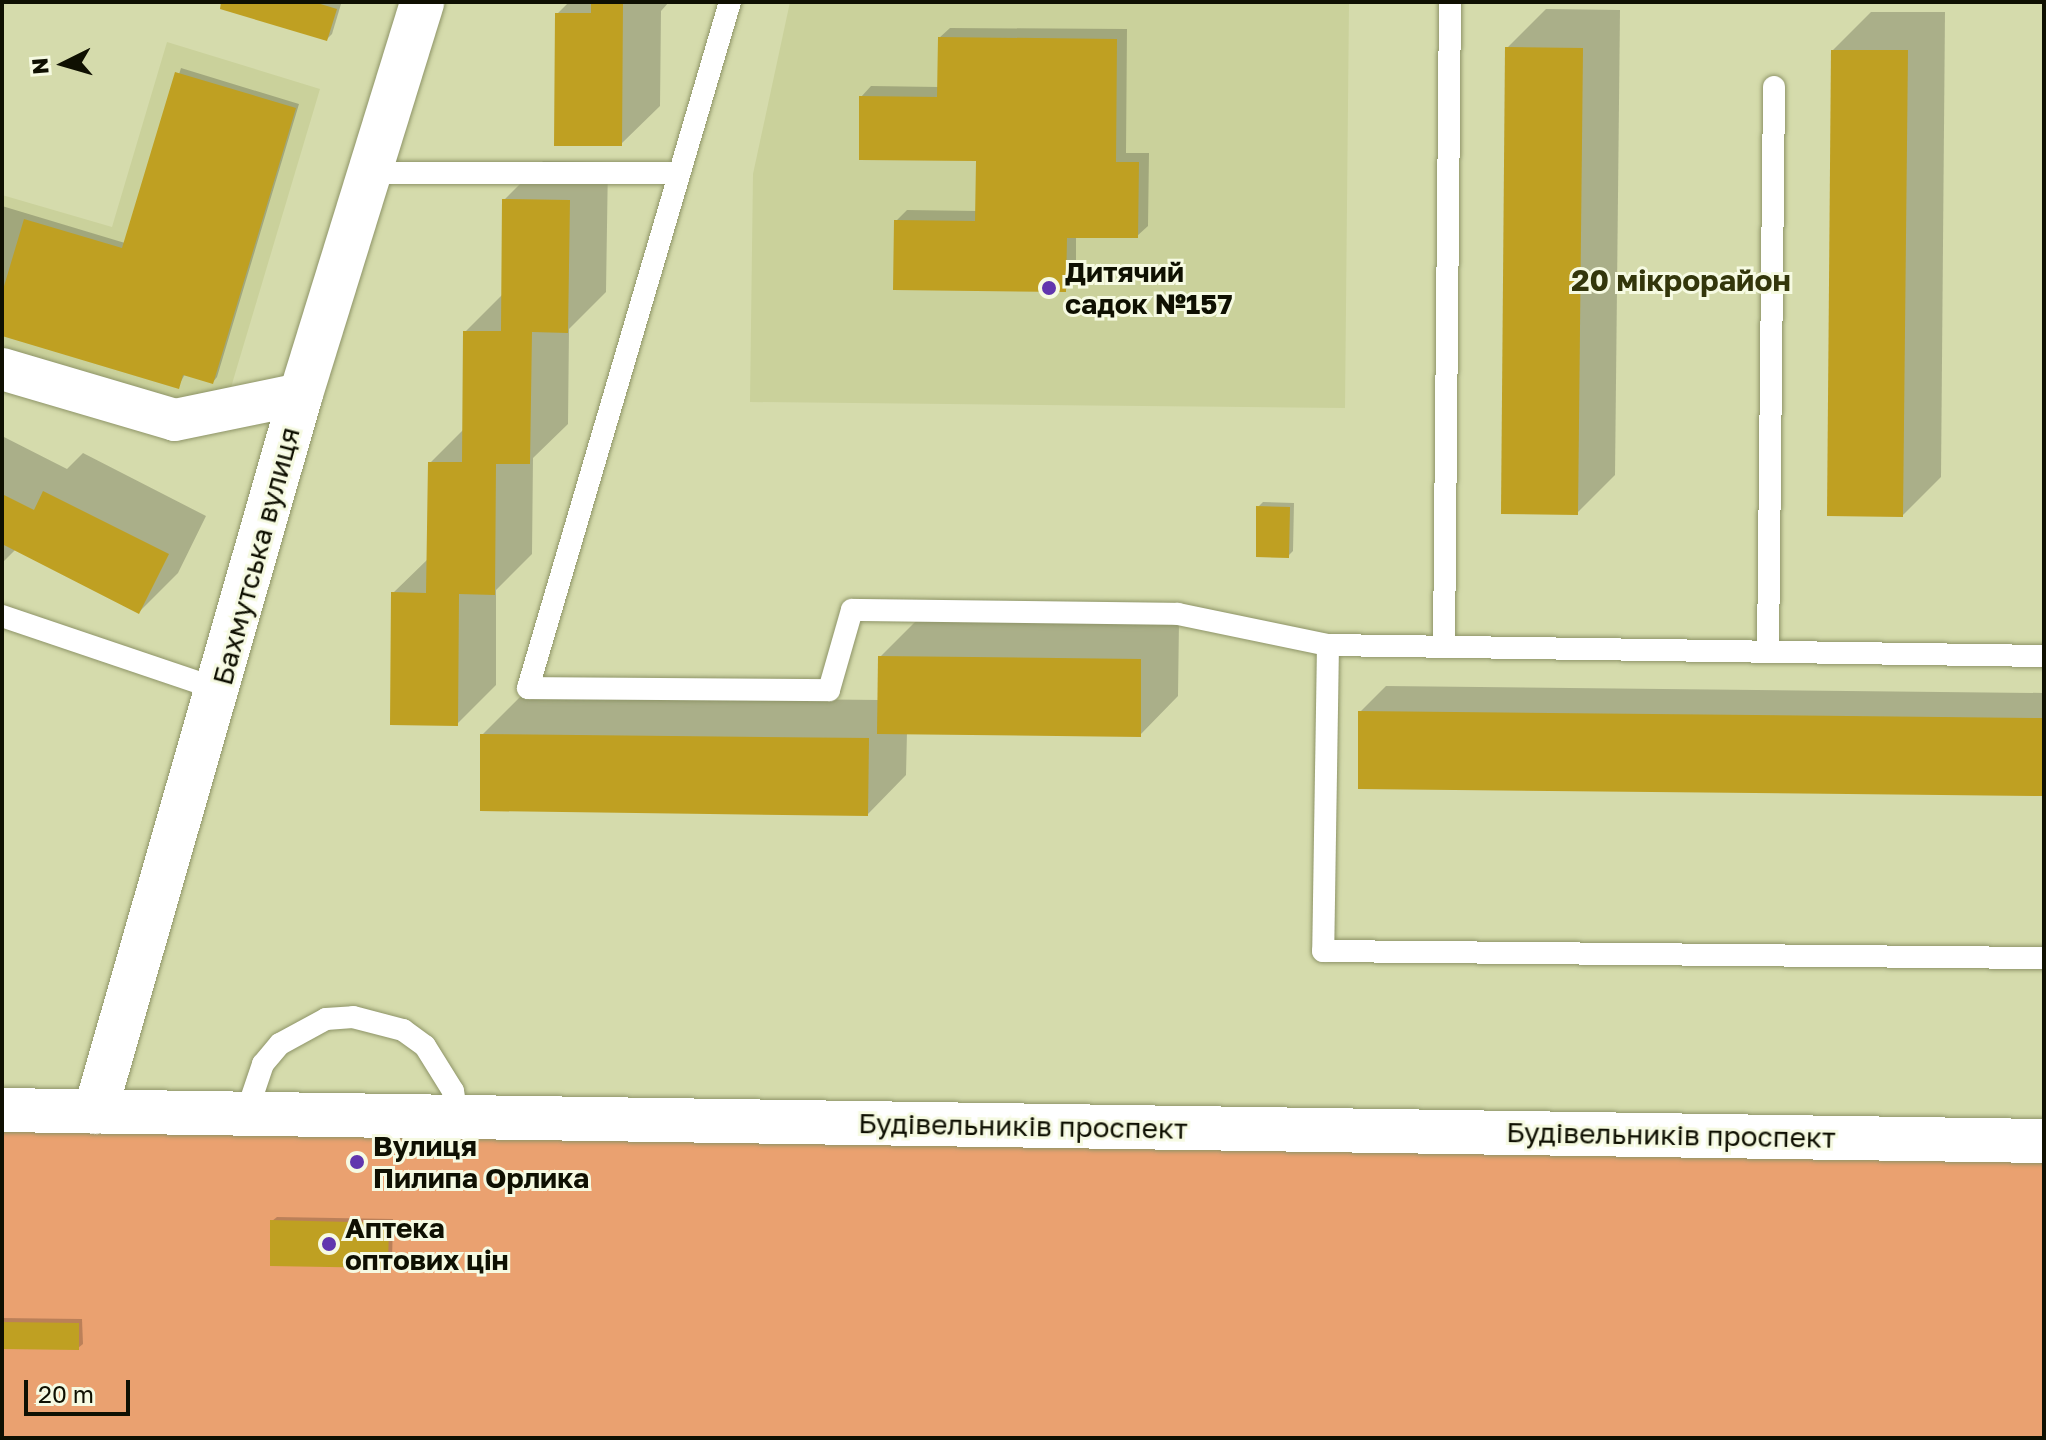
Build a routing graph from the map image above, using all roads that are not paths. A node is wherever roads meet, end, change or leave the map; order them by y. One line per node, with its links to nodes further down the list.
1 (422, 2): 5 (main road, Бахмутська вулиця)
2 (730, 2): 6 (lane)
3 (1450, 2): 11 (lane)
4 (1774, 87): 12 (lane)
5 (369, 173): 6 (lane); 8 (main road, Бахмутська вулиця)
6 (679, 173): 10 (lane)
7 (2, 369): 8 (street)
8 (301, 394): 14 (main road, Бахмутська вулиця)
9 (2, 616): 14 (lane)
10 (1328, 645): 11 (lane); 15 (lane)
11 (1444, 647): 12 (lane)
12 (1768, 652): 13 (lane)
13 (2044, 656)
14 (220, 690): 17 (main road, Бахмутська вулиця)
15 (2044, 958)
16 (2, 1110): 17 (main road, Будівельників проспект)
17 (95, 1112): 18 (main road, Будівельників проспект)
18 (246, 1114): 19 (main road, Будівельників проспект); 19 (lane)
19 (457, 1117): 20 (main road, Будівельників проспект)
20 (2044, 1141)

